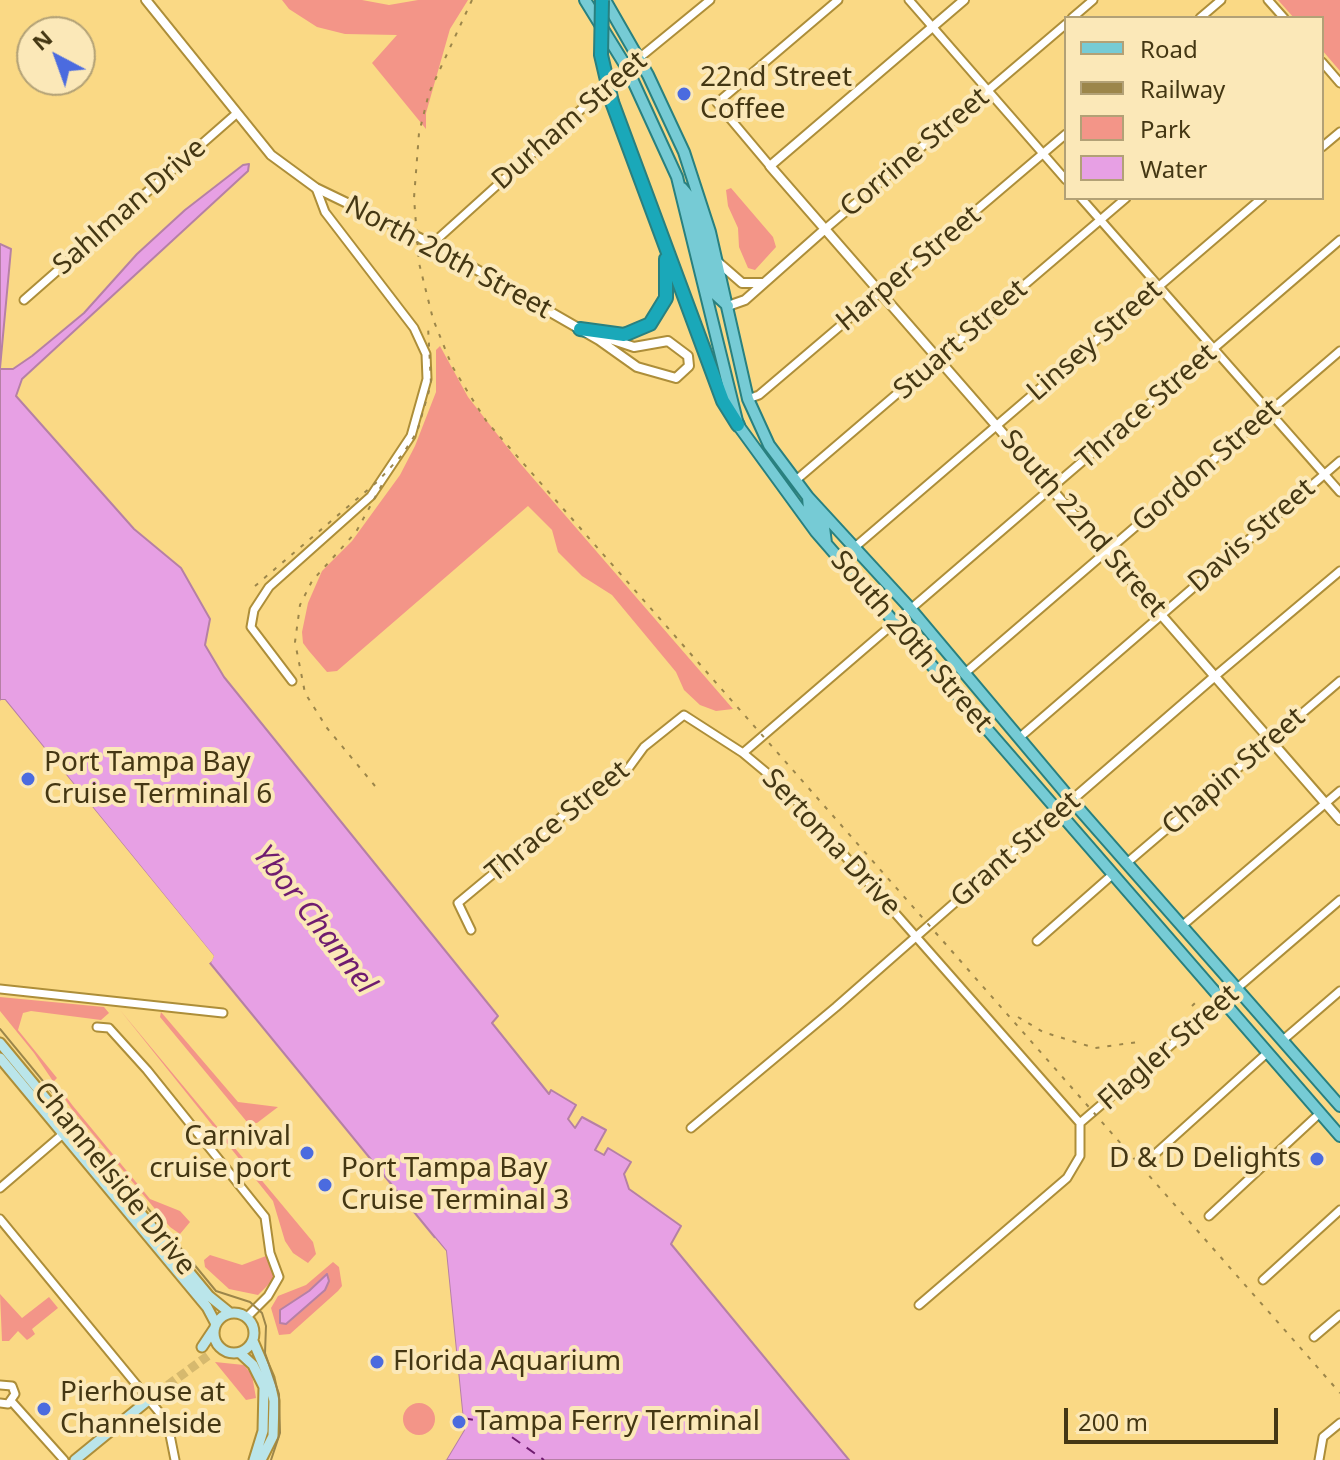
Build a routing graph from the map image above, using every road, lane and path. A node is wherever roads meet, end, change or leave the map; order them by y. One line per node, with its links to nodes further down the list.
1 (146, 0): 21 (street, North 20th Street)
2 (585, 0): 18 (main road, South 20th Street)
3 (604, 0): 16 (main road, South 20th Street); 37 (highway, bridge)
4 (710, 0): 16 (street, Durham Street)
5 (838, 0): 26 (street)
6 (909, 0): 15 (street)
7 (964, 0): 15 (street)
8 (1093, 0): 11 (street)
9 (1221, 0): 12 (street)
10 (1268, 0): 13 (street)
11 (1074, 16)
12 (1202, 16)
13 (1282, 16)
14 (1064, 26): 20 (street, Corrine Street)
15 (933, 27): 20 (street); 26 (street)
16 (639, 59): 18 (street, Durham Street); 38 (main road, South 20th Street)
17 (1324, 64): 19 (street)
18 (627, 68): 28 (main road, South 20th Street); 36 (street, Durham Street)
19 (1340, 83)
20 (988, 91): 25 (street); 34 (street, Corrine Street)
21 (236, 114): 29 (street, North 20th Street); 42 (street, Sahlman Drive)
22 (1340, 132): 24 (street)
23 (1064, 136): 25 (street, Harper Street)
24 (1324, 145)
25 (1043, 154): 27 (street); 41 (street, Harper Street)
26 (770, 166): 34 (street, South 22nd Street)
27 (1064, 178)
28 (679, 183): 43 (main road); 50 (main road, South 20th Street)
29 (316, 188): 36 (street, North 20th Street); 67 (street)
30 (1083, 200): 33 (street)
31 (1124, 200): 33 (street, Stuart Street)
32 (1260, 200): 40 (street, Linsey Street)
33 (1101, 220): 40 (street); 47 (street, Stuart Street)
34 (824, 230): 39 (street, Corrine Street); 41 (street, South 22nd Street)
35 (1340, 240): 45 (street, Thrace Street)
36 (432, 244): 44 (street, North 20th Street)
37 (664, 248): 44 (highway); 50 (highway)
38 (719, 263): 39 (street); 43 (main road, South 20th Street)
39 (764, 283): 43 (street, Corrine Street)
40 (1159, 286): 45 (street); 51 (street, Linsey Street)
41 (882, 292): 47 (street, South 22nd Street); 48 (street, Harper Street)
42 (24, 300)
43 (728, 306): 48 (main road, South 20th Street)
44 (580, 329): 44 (street, North 20th Street)
45 (1215, 349): 49 (street); 55 (street, Thrace Street)
46 (1340, 351): 49 (street, Gordon Street)
47 (939, 358): 51 (street, South 22nd Street); 54 (street, Stuart Street)
48 (748, 399): 54 (main road, South 20th Street)
49 (1270, 412): 53 (street); 60 (street, Gordon Street)
50 (738, 425): 58 (main road, South 20th Street)
51 (998, 425): 55 (street, South 22nd Street); 59 (street, Linsey Street)
52 (1340, 461): 53 (street, Davis Street)
53 (1324, 474): 56 (street); 63 (street, Davis Street)
54 (795, 481): 57 (main road, South 20th Street)
55 (1052, 488): 60 (street, South 22nd Street); 62 (street, Thrace Street)
56 (1340, 492)
57 (808, 497): 58 (main road); 59 (main road, South 20th Street)
58 (826, 543): 64 (main road, South 20th Street)
59 (855, 547): 62 (main road, South 20th Street)
60 (1106, 552): 63 (street, South 22nd Street); 65 (street, Gordon Street)
61 (1340, 571): 66 (street, Grant Street)
62 (909, 607): 64 (street, Thrace Street); 65 (main road, South 20th Street)
63 (1161, 614): 66 (street, South 22nd Street); 69 (street, Davis Street)
64 (894, 621): 71 (street, Thrace Street); 75 (main road, South 20th Street)
65 (964, 674): 69 (main road, South 20th Street)
66 (1214, 677): 70 (street, South 22nd Street); 73 (street, Grant Street)
67 (292, 681)
68 (1340, 681): 70 (street, Chapin Street)
69 (1019, 738): 73 (main road, South 20th Street)
70 (1270, 741): 74 (street, South 22nd Street); 77 (street, Chapin Street)
71 (743, 753): 81 (street, Thrace Street); 82 (street, Sertoma Drive)
72 (1340, 791): 74 (street)
73 (1073, 802): 75 (street, Grant Street); 77 (main road, South 20th Street)
74 (1326, 804): 76 (street, South 22nd Street); 80 (street)
75 (1058, 812): 78 (main road, South 20th Street); 82 (street, Grant Street)
76 (1340, 820)
77 (1128, 862): 80 (main road, South 20th Street)
78 (1112, 875): 83 (street); 87 (main road, South 20th Street)
79 (1340, 900): 84 (street, Flagler Street)
80 (1183, 925): 84 (main road, South 20th Street)
81 (471, 930)
82 (918, 936): 96 (street, Sertoma Drive); 97 (street, Grant Street)
83 (1037, 941)
84 (1238, 988): 87 (street, Flagler Street); 90 (main road, South 20th Street)
85 (0, 989): 88 (street)
86 (1340, 991): 90 (street)
87 (1223, 1001): 92 (main road, South 20th Street); 96 (street, Flagler Street)
88 (223, 1013)
89 (97, 1027): 109 (street)
90 (1283, 1040): 94 (main road, South 20th Street)
91 (0, 1043): 98 (main road, Channelside Drive)
92 (1267, 1053): 95 (main road, South 20th Street); 100 (street)
93 (0, 1058): 98 (main road, Channelside Drive)
94 (1339, 1104)
95 (1320, 1113): 99 (main road, South 20th Street); 103 (street)
96 (1080, 1123): 106 (street, Flagler Street)
97 (691, 1128)
98 (68, 1129): 101 (street); 107 (main road, Channelside Drive); 110 (main road, Channelside Drive)
99 (1340, 1136)
100 (1155, 1154)
101 (0, 1188)
102 (1340, 1210): 105 (street)
103 (1209, 1216)
104 (0, 1219): 116 (street)
105 (1263, 1280)
106 (919, 1305)
107 (230, 1313): 109 (main road); 110 (main road)
108 (1340, 1315): 111 (street)
109 (247, 1317): 112 (main road)
110 (215, 1326): 113 (main road); 113 (main road)
111 (1314, 1337)
112 (253, 1341): 114 (main road); 124 (main road)
113 (222, 1351): 114 (main road)
114 (240, 1353): 123 (main road)
115 (0, 1385): 117 (street)
116 (152, 1395): 121 (main road); 122 (street)
117 (12, 1402): 118 (street); 120 (street)
118 (0, 1403)
119 (1340, 1423): 125 (street)
120 (64, 1460)
121 (75, 1460)
122 (175, 1460)
123 (254, 1460)
124 (261, 1460)
125 (1319, 1460)

